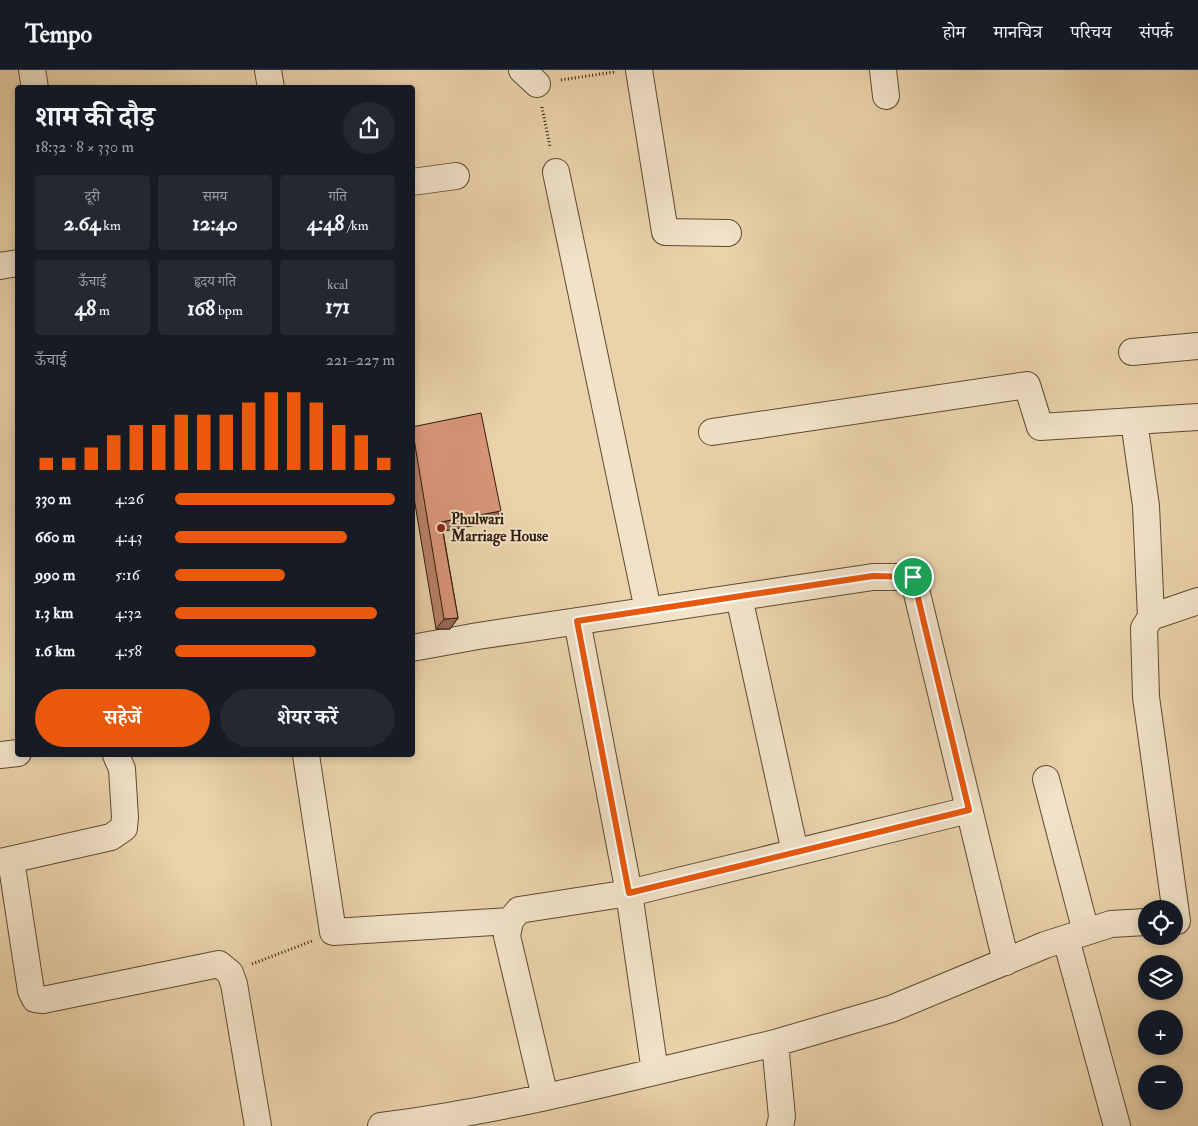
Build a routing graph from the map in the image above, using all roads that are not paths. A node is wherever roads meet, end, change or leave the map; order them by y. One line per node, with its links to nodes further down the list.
1 (32, 70): 5 (street)
2 (268, 70): 6 (street)
3 (883, 70): 7 (street)
4 (627, 71): 11 (street)
5 (34, 85)
6 (270, 85)
7 (886, 96)
8 (556, 172): 21 (street)
9 (456, 176): 10 (street)
10 (415, 182)
11 (728, 233)
12 (15, 264): 13 (street)
13 (0, 266)
14 (1198, 346): 15 (street)
15 (1132, 352)
16 (1198, 417): 17 (street)
17 (1134, 420): 18 (street); 22 (street)
18 (712, 432)
19 (739, 597): 21 (street); 30 (street); 31 (street)
20 (1198, 601): 22 (street)
21 (648, 610): 23 (street)
22 (1150, 618): 34 (street)
23 (577, 621): 24 (street); 33 (street)
24 (415, 647)
25 (15, 753): 26 (street)
26 (0, 755)
27 (117, 757): 32 (street)
28 (306, 757): 35 (street)
29 (1046, 778): 37 (street)
30 (969, 810): 31 (street); 38 (street)
31 (795, 852): 33 (street)
32 (6, 861): 43 (street)
33 (629, 893): 35 (street); 40 (street)
34 (1180, 900)
35 (510, 921): 41 (street)
36 (1138, 922): 37 (street)
37 (1076, 935): 38 (street); 46 (street)
38 (1006, 962): 39 (street)
39 (774, 1043): 40 (street); 45 (street)
40 (654, 1072): 41 (street)
41 (545, 1097): 42 (street)
42 (420, 1124): 44 (street)
43 (258, 1126)
44 (380, 1126)
45 (780, 1126)
46 (1117, 1126)

